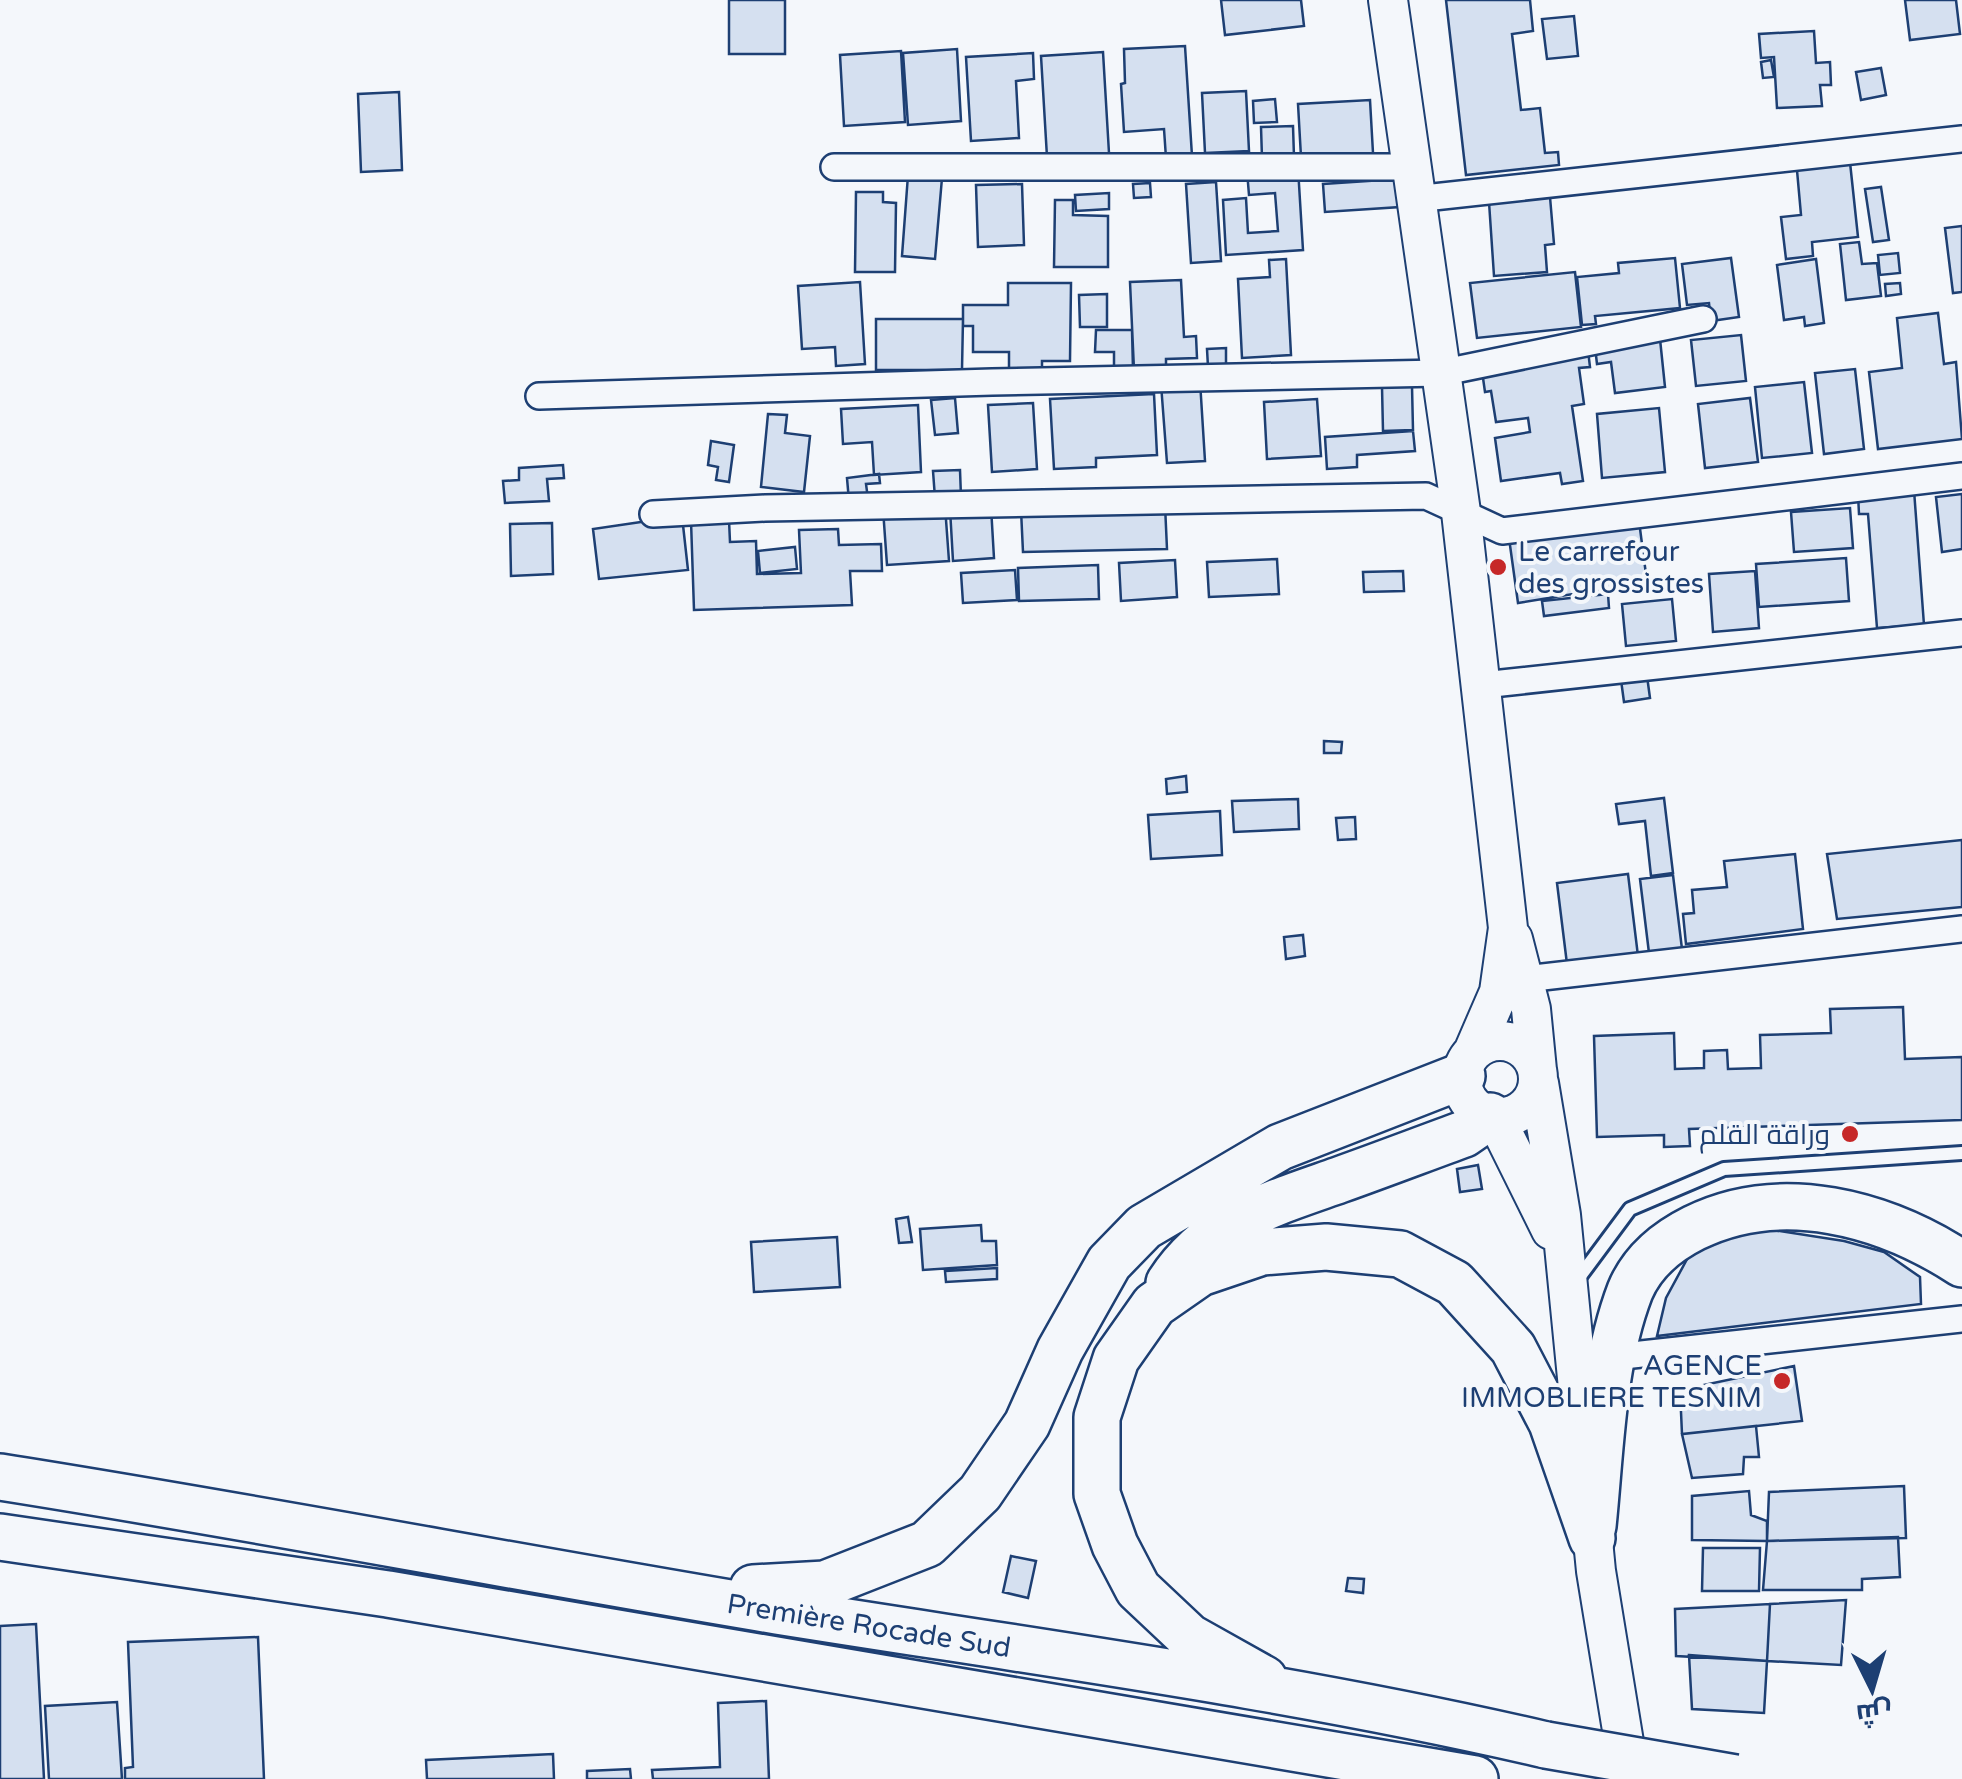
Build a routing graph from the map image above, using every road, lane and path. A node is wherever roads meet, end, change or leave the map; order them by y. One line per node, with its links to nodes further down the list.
1 (1388, 0): 4 (main road)
2 (1962, 138): 4 (street)
3 (834, 167): 4 (street)
4 (1413, 183): 6 (main road)
5 (1703, 319): 6 (street)
6 (1440, 373): 7 (street); 9 (main road)
7 (539, 396)
8 (1962, 476): 9 (street)
9 (1461, 512): 10 (street); 12 (main road)
10 (653, 514)
11 (1962, 632): 12 (street)
12 (1483, 686): 13 (main road)
13 (1508, 928): 15 (main road); 16 (main road)
14 (1962, 929): 15 (street)
15 (1525, 979): 17 (main road)
16 (1467, 1064): 17 (main road); 18 (main road); 28 (highway)
17 (1538, 1077): 18 (main road); 21 (main road)
18 (1492, 1117): 21 (main road); 22 (highway)
19 (1962, 1153): 21 (lane)
20 (1962, 1264): 24 (highway)
21 (1566, 1276): 27 (main road)
22 (1154, 1305): 27 (highway); 29 (highway)
23 (1962, 1319): 24 (street)
24 (1614, 1357): 27 (highway)
25 (0, 1478): 28 (highway, Première Rocade Sud)
26 (0, 1536): 30 (highway, Première Rocade Sud)
27 (1592, 1538): 31 (main road)
28 (645, 1589): 29 (highway, Première Rocade Sud)
29 (1417, 1715): 32 (highway, Première Rocade Sud, bridge)
30 (1475, 1779)
31 (1630, 1779)
32 (1736, 1779)

